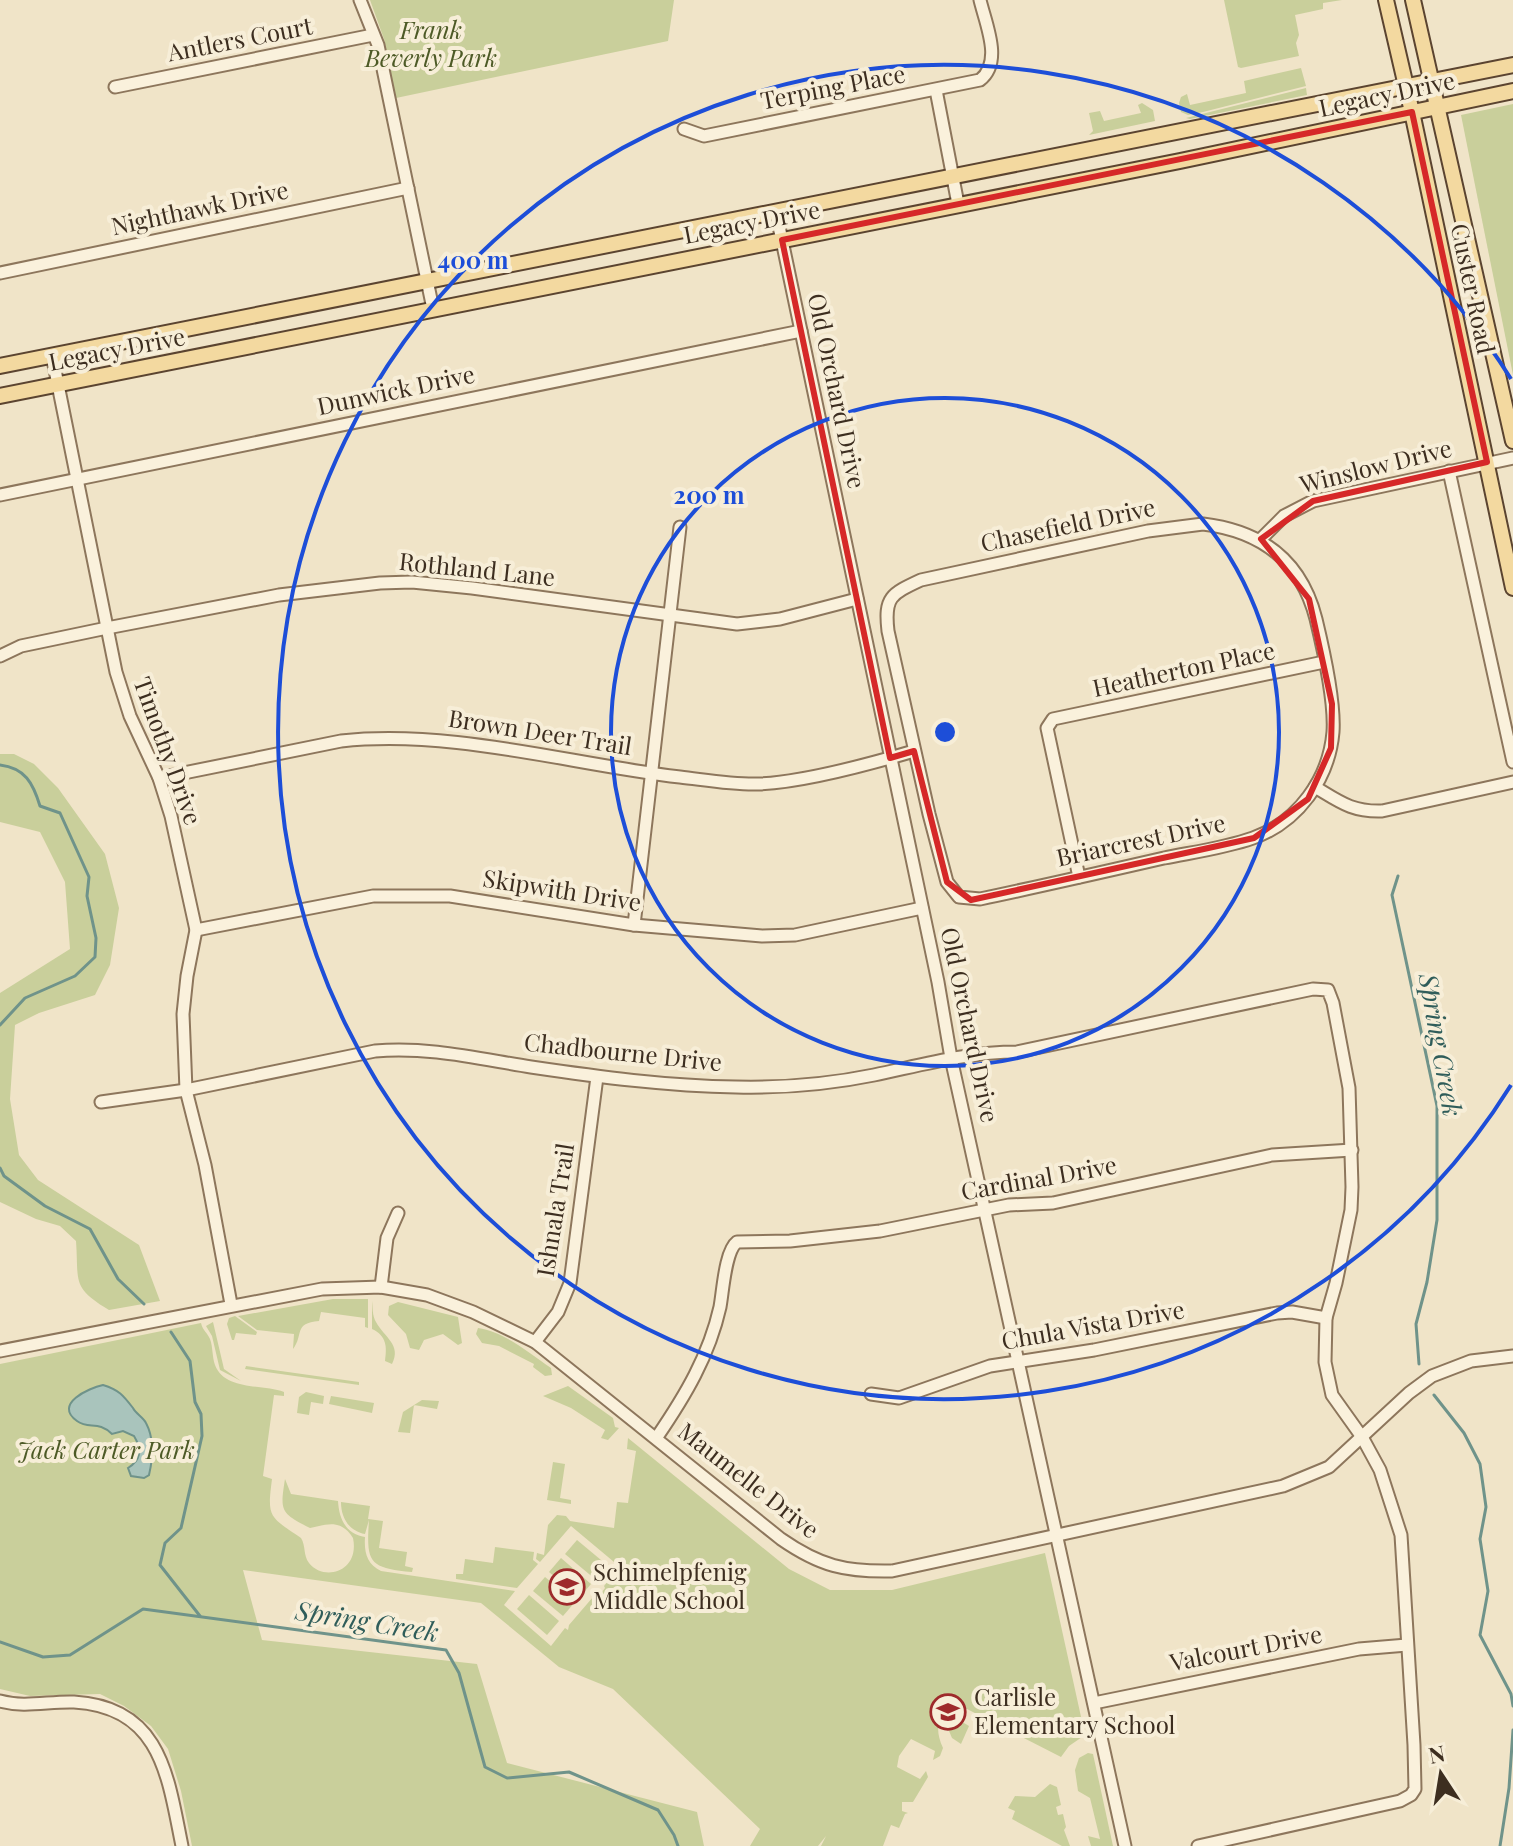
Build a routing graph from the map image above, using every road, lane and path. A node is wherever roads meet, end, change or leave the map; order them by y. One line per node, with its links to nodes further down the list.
1 (360, 0): 5 (street)
2 (980, 0): 10 (street, Terping Place)
3 (1386, 0): 8 (main road, Custer Road)
4 (1413, 0): 7 (main road, Custer Road)
5 (373, 35): 9 (street, Antlers Court); 18 (street)
6 (1513, 65): 7 (main road, Legacy Drive)
7 (1431, 81): 8 (main road, Legacy Drive); 12 (main road, Custer Road)
8 (1405, 86): 13 (main road, Custer Road); 15 (main road, Legacy Drive)
9 (115, 87)
10 (936, 90): 14 (street, Terping Place); 17 (street)
11 (1513, 91): 12 (main road, Legacy Drive)
12 (1436, 107): 13 (main road, Legacy Drive); 24 (main road, Custer Road)
13 (1412, 112): 16 (main road, Legacy Drive); 25 (main road, Custer Road)
14 (684, 129)
15 (1174, 132): 16 (main road); 17 (main road, Legacy Drive)
16 (1180, 161): 19 (main road, Legacy Drive)
17 (953, 177): 19 (street); 20 (main road, Legacy Drive)
18 (408, 188): 22 (street, Nighthawk Drive); 23 (street)
19 (958, 204): 21 (main road, Legacy Drive)
20 (776, 212): 21 (street, Old Orchard Drive); 23 (main road, Legacy Drive)
21 (782, 240): 26 (main road, Legacy Drive); 27 (street, Old Orchard Drive)
22 (0, 273)
23 (428, 281): 26 (street); 28 (main road, Legacy Drive)
24 (1478, 292): 25 (main road); 32 (main road, Custer Road)
25 (1452, 299): 34 (main road, Custer Road)
26 (433, 309): 30 (main road, Legacy Drive)
27 (801, 331): 36 (street, Dunwick Drive); 41 (street, Old Orchard Drive)
28 (52, 355): 29 (main road, Legacy Drive); 30 (street, Timothy Drive)
29 (0, 366)
30 (58, 384): 31 (main road, Legacy Drive); 36 (street, Timothy Drive)
31 (0, 396)
32 (1513, 441)
33 (1513, 458): 34 (street, Winslow Drive)
34 (1487, 462): 35 (street, Winslow Drive); 40 (main road, Custer Road)
35 (1449, 471): 39 (street, Winslow Drive); 48 (street)
36 (76, 479): 37 (street, Dunwick Drive); 43 (street, Timothy Drive)
37 (0, 495)
38 (680, 527): 42 (street)
39 (1261, 539): 45 (street, Briarcrest Drive); 46 (street, Chasefield Drive)
40 (1513, 588)
41 (857, 599): 42 (street, Rothland Lane); 47 (street, Old Orchard Drive)
42 (670, 616): 43 (street, Rothland Lane); 49 (street)
43 (107, 628): 44 (street, Rothland Lane); 50 (street, Timothy Drive)
44 (0, 656)
45 (1324, 662): 52 (street, Briarcrest Drive); 53 (street, Heatherton Place)
46 (914, 751): 47 (street, Brown Deer Trail); 53 (street, Briarcrest Drive)
47 (890, 758): 49 (street, Brown Deer Trail); 54 (street, Old Orchard Drive)
48 (1513, 762)
49 (652, 773): 50 (street, Brown Deer Trail); 55 (street)
50 (159, 778): 56 (street, Timothy Drive)
51 (1513, 782): 52 (street)
52 (1315, 787): 53 (street, Briarcrest Drive)
53 (1079, 877)
54 (922, 908): 55 (street, Skipwith Drive); 57 (street, Old Orchard Drive)
55 (634, 925): 56 (street, Skipwith Drive)
56 (196, 930): 59 (street, Timothy Drive)
57 (951, 1058): 58 (street, Chadbourne Drive); 61 (street, Chadbourne Drive); 62 (street, Old Orchard Drive)
58 (597, 1077): 59 (street, Chadbourne Drive); 67 (street, Ishnala Trail)
59 (186, 1090): 60 (street, Chadbourne Drive); 65 (street, Timothy Drive)
60 (101, 1102)
61 (1352, 1150): 62 (street, Cardinal Drive); 66 (street)
62 (985, 1210): 70 (street, Old Orchard Drive); 72 (street, Cardinal Drive)
63 (398, 1213): 64 (street)
64 (381, 1287): 65 (street, Maumelle Drive); 67 (street, Maumelle Drive)
65 (231, 1304): 68 (street, Maumelle Drive)
66 (1326, 1318): 70 (street, Chula Vista Drive); 73 (street)
67 (535, 1342): 72 (street, Maumelle Drive)
68 (0, 1351)
69 (1513, 1356): 73 (street, Maumelle Drive)
70 (1019, 1360): 71 (street, Chula Vista Drive); 74 (street, Old Orchard Drive)
71 (871, 1394)
72 (657, 1437): 74 (street, Maumelle Drive)
73 (1362, 1437): 74 (street, Maumelle Drive); 75 (street)
74 (1058, 1534): 77 (street, Old Orchard Drive)
75 (1407, 1645): 77 (street, Valcourt Drive); 80 (street)
76 (0, 1701): 78 (street)
77 (1094, 1703): 79 (street, Old Orchard Drive)
78 (182, 1846)
79 (1125, 1846)
80 (1198, 1846)

